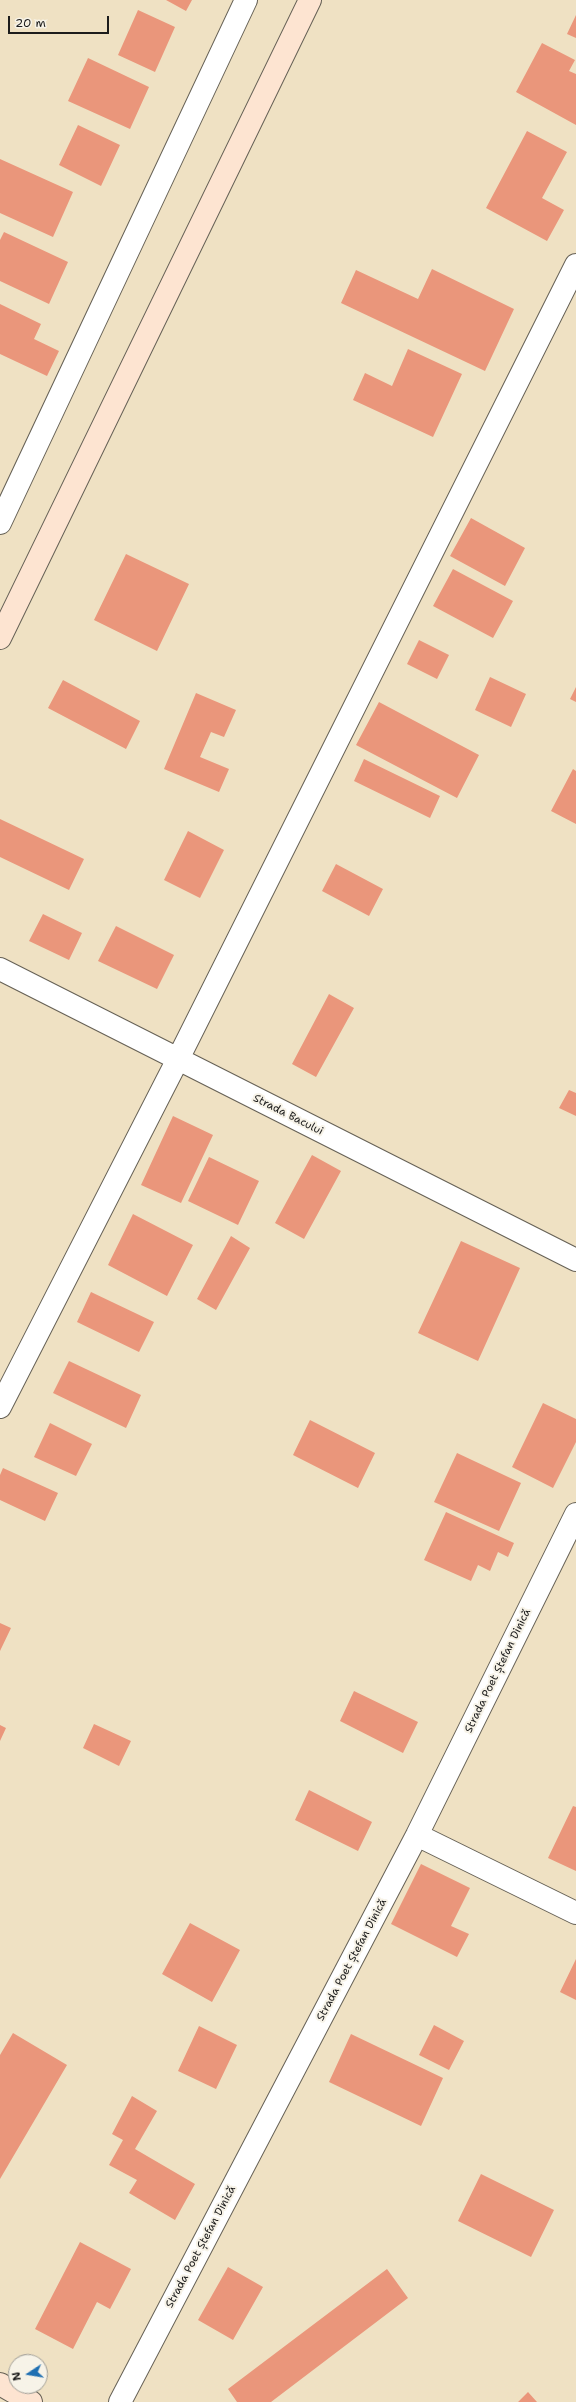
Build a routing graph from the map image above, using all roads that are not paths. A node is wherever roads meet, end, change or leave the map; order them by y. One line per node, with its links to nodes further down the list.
1 (246, 0): 4 (street)
2 (310, 0): 5 (street)
3 (576, 265): 7 (street)
4 (0, 523)
5 (0, 638)
6 (0, 969): 7 (street, Strada Bacului)
7 (178, 1059): 8 (street, Strada Bacului); 9 (street)
8 (576, 1260)
9 (0, 1407)
10 (576, 1514): 11 (street, Strada Poet Ștefan Dinică)
11 (417, 1835): 12 (street); 15 (street, Strada Poet Ștefan Dinică)
12 (576, 1913)
13 (0, 2384): 14 (street)
14 (31, 2402)
15 (120, 2402)

